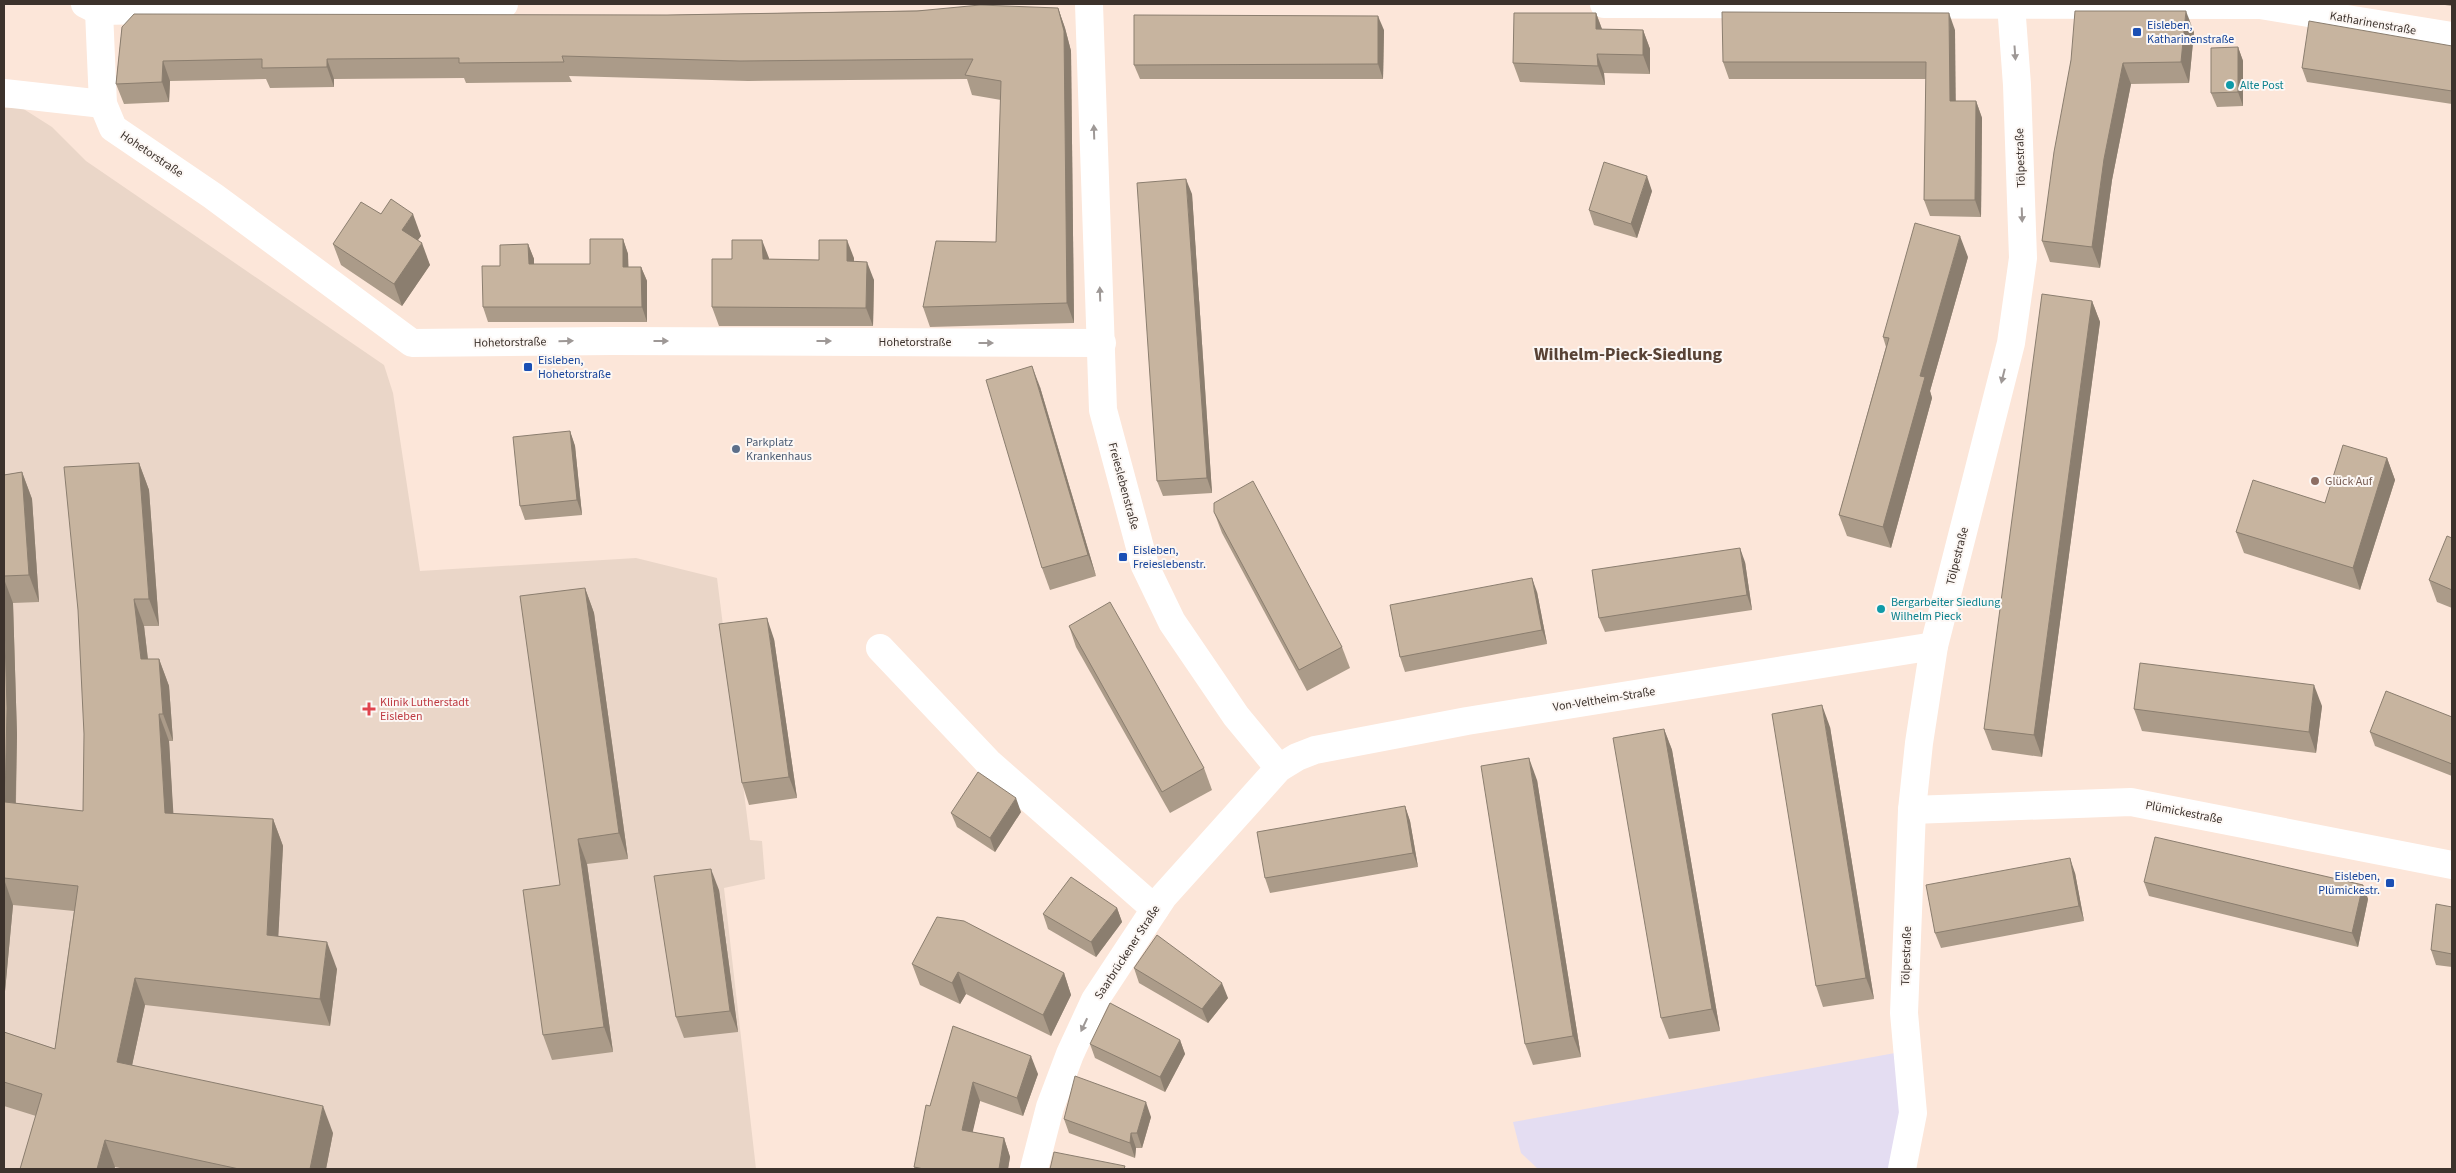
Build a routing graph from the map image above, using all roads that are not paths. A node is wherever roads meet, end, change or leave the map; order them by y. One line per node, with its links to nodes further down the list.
1 (428, 4): 2 (street); 7 (street)
2 (504, 4)
3 (1089, 4): 11 (street, Freieslebenstraße, one-way to 3)
4 (1604, 4): 5 (street, Katharinenstraße)
5 (1706, 4): 6 (street, Katharinenstraße)
6 (2011, 4): 8 (street, Katharinenstraße); 12 (street, Tölpestraße, one-way to 12)
7 (92, 7): 10 (street)
8 (2452, 36)
9 (4, 93): 10 (street)
10 (103, 104): 11 (street, Hohetorstraße, one-way to 11)
11 (1102, 343): 14 (street, Freieslebenstraße)
12 (1934, 646): 14 (street, Von-Veltheim-Straße); 15 (street, Tölpestraße)
13 (880, 648): 17 (street)
14 (1279, 768): 17 (street, Saarbrückener Straße)
15 (1912, 810): 16 (street, Plümickestraße); 19 (street, Tölpestraße)
16 (2452, 865)
17 (1156, 909): 18 (street, Saarbrückener Straße, one-way to 18)
18 (1034, 1169)
19 (1902, 1169)

